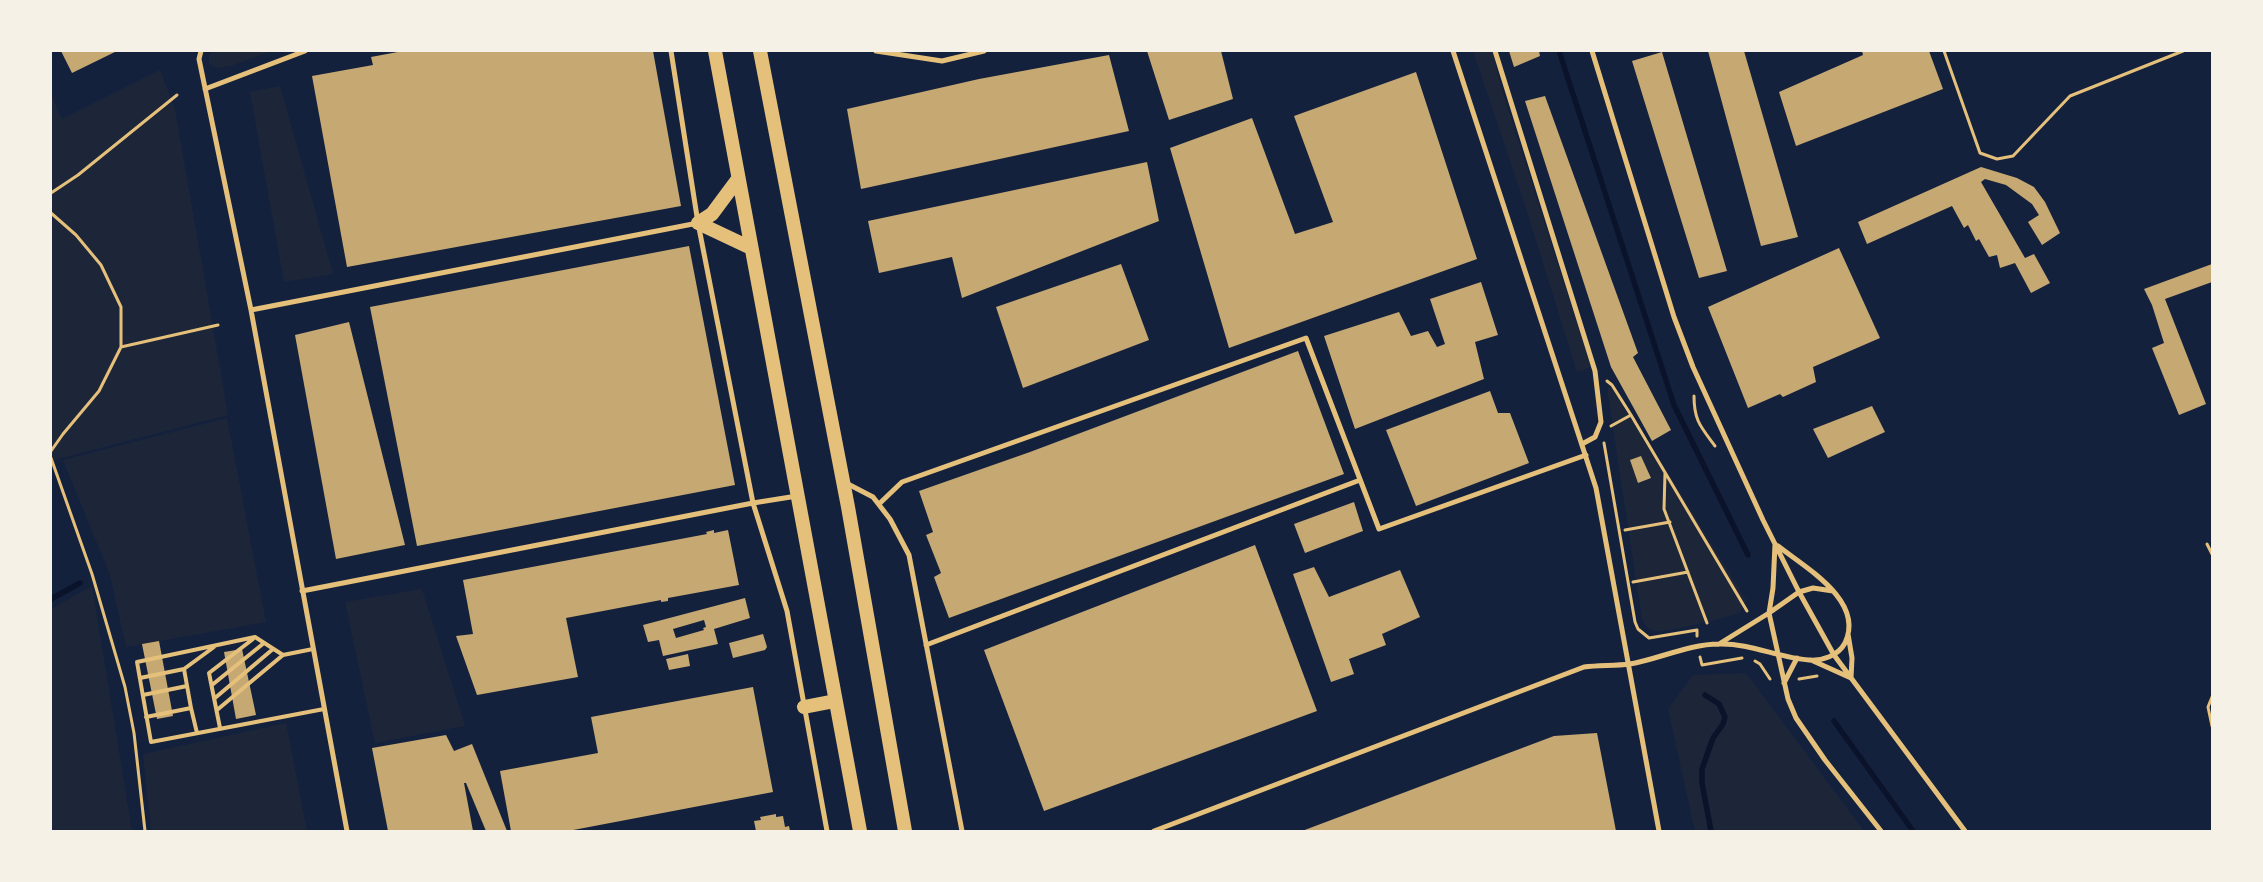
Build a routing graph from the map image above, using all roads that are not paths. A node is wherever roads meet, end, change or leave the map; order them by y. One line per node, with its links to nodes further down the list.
1 (201, 51): 11 (street)
2 (305, 51): 11 (street)
3 (671, 51): 13 (street)
4 (715, 51): 12 (highway)
5 (760, 51): 19 (highway)
6 (876, 51): 7 (street)
7 (984, 51)
8 (1453, 51): 16 (street)
9 (1494, 51): 16 (street)
10 (1592, 51): 23 (street)
11 (205, 89): 15 (street)
12 (738, 180): 13 (highway); 14 (highway)
13 (698, 223): 14 (highway); 15 (street); 21 (street)
14 (751, 248): 20 (highway)
15 (251, 310): 24 (street)
16 (1582, 444): 17 (street)
17 (1586, 455): 18 (street); 41 (street)
18 (1360, 480): 22 (street); 31 (street)
19 (843, 481): 22 (street); 61 (highway)
20 (798, 496): 21 (street); 50 (highway)
21 (753, 503): 24 (street); 51 (street)
22 (878, 504): 31 (street)
23 (1775, 544): 25 (street); 26 (street); 27 (street)
24 (302, 591): 35 (street)
25 (1834, 591): 26 (street); 28 (street)
26 (1799, 592): 27 (street); 38 (street)
27 (1770, 613): 32 (street); 36 (street)
28 (1848, 633): 38 (street); 44 (street)
29 (255, 638): 30 (lane); 33 (lane); 46 (lane)
30 (264, 643): 34 (lane); 46 (lane)
31 (926, 644): 62 (street)
32 (1719, 644): 36 (street); 41 (street)
33 (216, 646): 42 (lane); 43 (lane)
34 (273, 649): 37 (lane); 49 (lane)
35 (313, 650): 37 (lane); 53 (street)
36 (1777, 654): 39 (street); 45 (street)
37 (283, 655): 54 (lane)
38 (1834, 655): 40 (street); 44 (street)
39 (1797, 658): 40 (street); 45 (street)
40 (1810, 660): 44 (street)
41 (1628, 664): 63 (street); 64 (street)
42 (184, 669): 43 (lane); 47 (lane)
43 (140, 678): 48 (lane)
44 (1851, 678): 66 (street)
45 (1784, 683): 65 (street)
46 (212, 685): 49 (lane)
47 (188, 686): 48 (lane); 52 (lane)
48 (143, 695): 55 (lane)
49 (215, 698): 54 (lane)
50 (835, 701): 51 (highway); 60 (highway)
51 (804, 707): 59 (street)
52 (191, 708): 55 (lane); 57 (lane)
53 (324, 709): 56 (lane); 58 (street)
54 (217, 710): 56 (lane)
55 (146, 717): 57 (lane)
56 (220, 728): 57 (lane)
57 (196, 733)
58 (347, 831)
59 (827, 831)
60 (860, 831)
61 (905, 831)
62 (962, 831)
63 (1154, 831)
64 (1659, 831)
65 (1881, 831)
66 (1965, 831)

